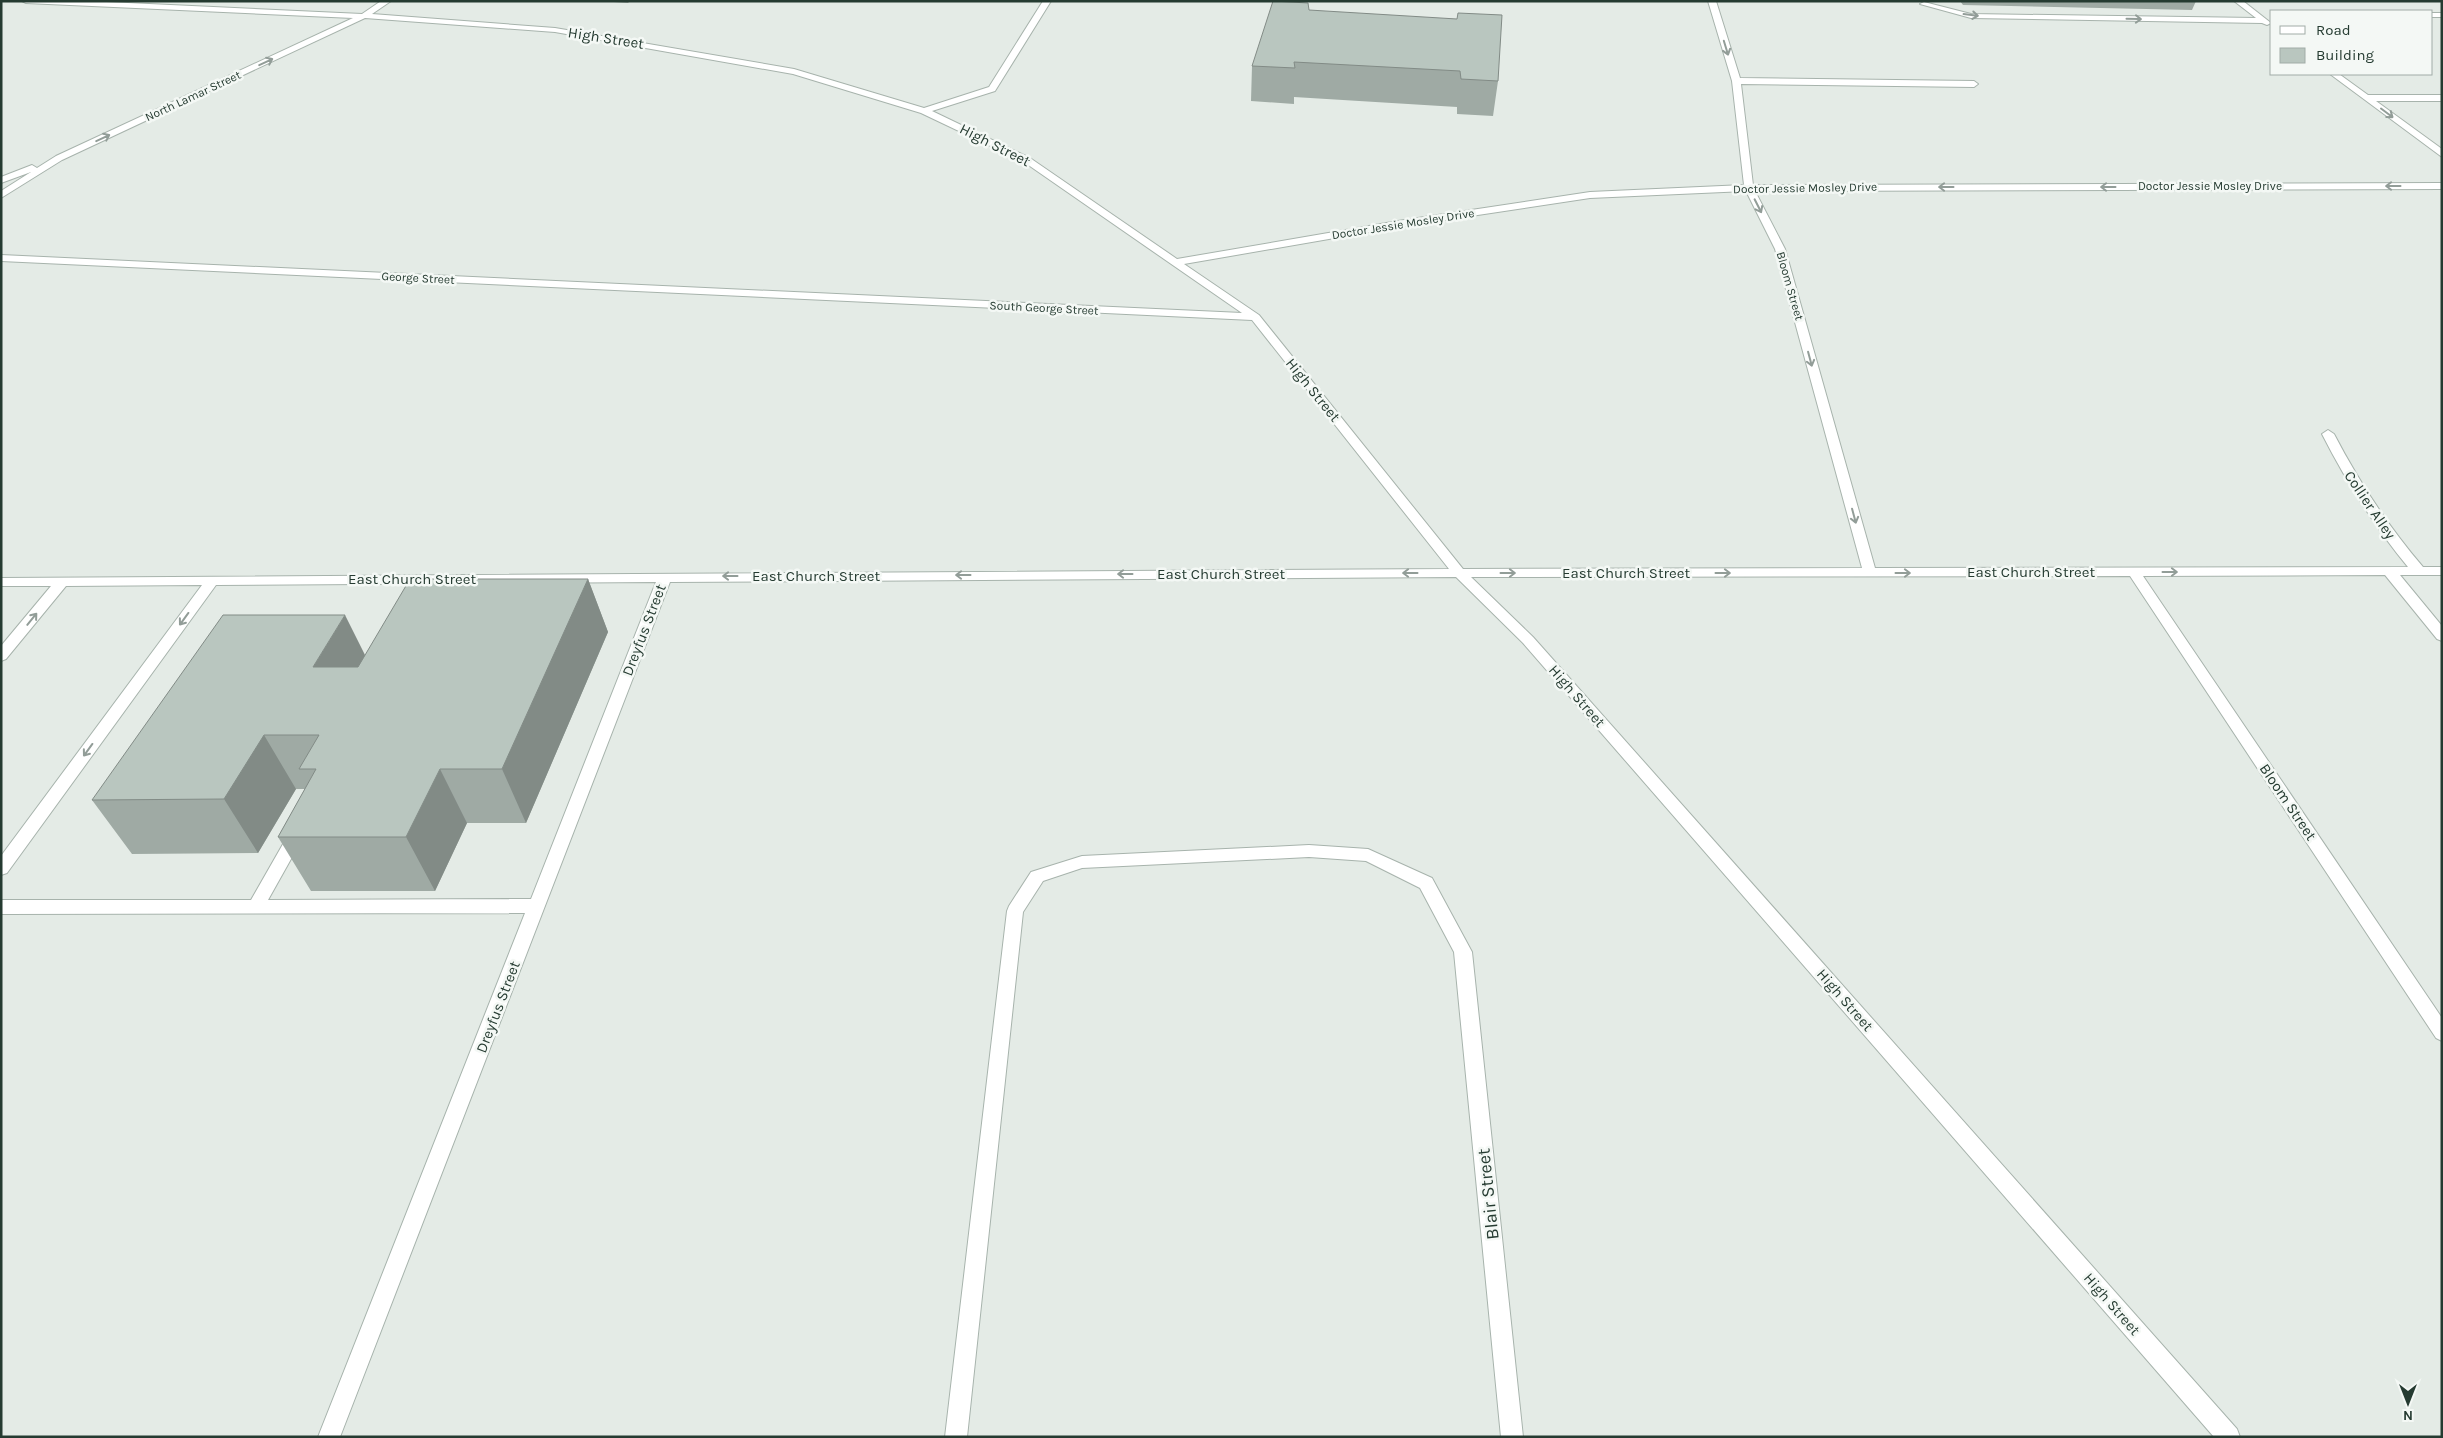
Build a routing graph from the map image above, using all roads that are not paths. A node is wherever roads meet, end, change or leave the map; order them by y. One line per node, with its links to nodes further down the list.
1 (26, 1): 6 (street, High Street)
2 (386, 1): 8 (street, North Lamar Street)
3 (1046, 1): 17 (street)
4 (1712, 1): 13 (street, Bloom Street, one-way to 13)
5 (2238, 1): 10 (street)
6 (58, 2): 8 (street, High Street)
7 (1924, 4): 10 (street, one-way to 10)
8 (364, 16): 17 (street, High Street); 20 (street, North Lamar Street, one-way to 8)
9 (2270, 17): 10 (street)
10 (2261, 19): 11 (street)
11 (2270, 26)
12 (2335, 75): 15 (street)
13 (1736, 81): 14 (street); 23 (street, Bloom Street)
14 (1974, 84)
15 (2367, 98): 16 (street); 18 (street, one-way to 18)
16 (2442, 98)
17 (924, 111): 26 (street, High Street)
18 (2438, 148): 19 (street)
19 (2442, 154)
20 (59, 158): 21 (street); 24 (street, North Lamar Street)
21 (1, 180)
22 (2442, 186): 23 (street, Doctor Jessie Mosley Drive, one-way to 23)
23 (1749, 188): 26 (street, Doctor Jessie Mosley Drive); 35 (street, Bloom Street, one-way to 35)
24 (1, 195)
25 (1, 258): 27 (street, George Street)
26 (1174, 262): 28 (street, High Street)
27 (834, 299): 28 (street, South George Street)
28 (1255, 317): 33 (street, High Street)
29 (2328, 434): 31 (street, Collier Alley)
30 (2389, 571): 31 (street, East Church Street); 34 (street, East Church Street, one-way to 30); 42 (street)
31 (2419, 571): 32 (street, East Church Street)
32 (2442, 571)
33 (1459, 572): 35 (street, East Church Street, one-way to 35); 36 (street, East Church Street, one-way to 36); 53 (street, High Street)
34 (2134, 572): 35 (street, East Church Street, one-way to 34); 49 (street, Bloom Street)
35 (1870, 573)
36 (665, 577): 37 (street, East Church Street); 46 (street, Dreyfus Street)
37 (441, 579): 38 (street, East Church Street); 41 (street)
38 (213, 580): 39 (street, East Church Street); 45 (street, one-way to 45)
39 (63, 581): 40 (street, East Church Street); 43 (street, one-way to 39)
40 (1, 582)
41 (432, 595)
42 (2442, 636)
43 (1, 656)
44 (303, 823): 47 (street)
45 (1, 869)
46 (538, 906): 47 (street); 50 (street, Dreyfus Street)
47 (256, 907): 48 (street)
48 (1, 908)
49 (2442, 1033)
50 (329, 1437)
51 (956, 1437): 52 (street, Blair Street)
52 (1512, 1437)
53 (2229, 1437)

